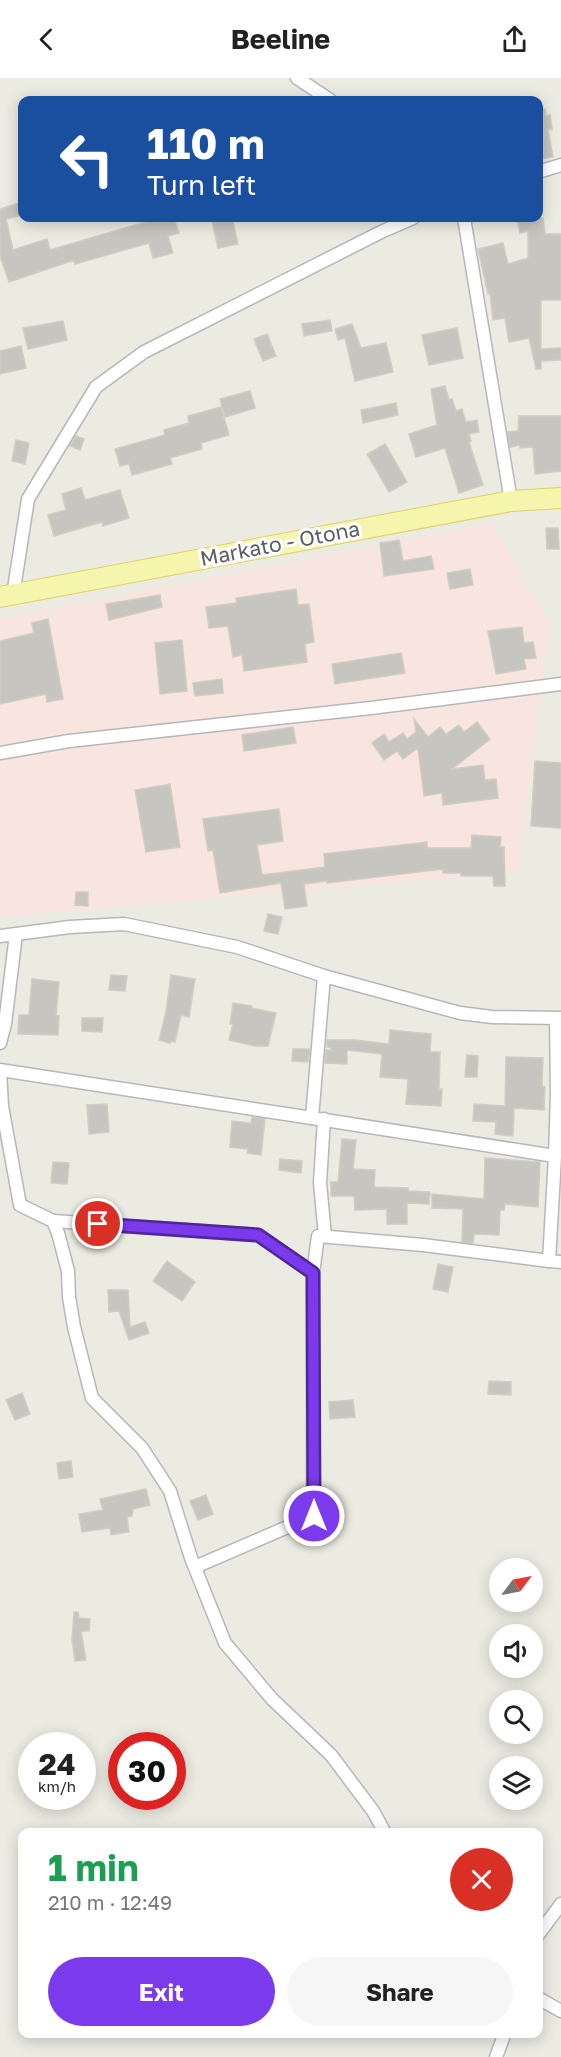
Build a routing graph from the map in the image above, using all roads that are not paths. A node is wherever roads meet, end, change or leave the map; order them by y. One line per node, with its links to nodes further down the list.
1 (297, 78): 2 (street)
2 (324, 96)
3 (561, 165): 4 (street)
4 (543, 170)
5 (404, 222): 9 (street)
6 (465, 222): 8 (street)
7 (561, 498): 8 (main road, Markato - Otona)
8 (511, 501): 9 (main road, Markato - Otona)
9 (7, 596)
10 (561, 684): 11 (street)
11 (0, 753)
12 (16, 934): 13 (street); 14 (street); 16 (street)
13 (0, 936)
14 (324, 976): 15 (street); 18 (street)
15 (559, 1018): 19 (street)
16 (0, 1043)
17 (0, 1070): 18 (street); 20 (street)
18 (318, 1119): 19 (street); 21 (street)
19 (555, 1156): 22 (street)
20 (53, 1221): 23 (street); 24 (street)
21 (324, 1236): 22 (street); 23 (street)
22 (555, 1261)
23 (313, 1273): 24 (street)
24 (195, 1567): 25 (street)
25 (382, 1828)
26 (561, 1905): 27 (street)
27 (543, 1928)
28 (543, 2001): 29 (street)
29 (561, 2011)
30 (503, 2038): 31 (street)
31 (496, 2057)

